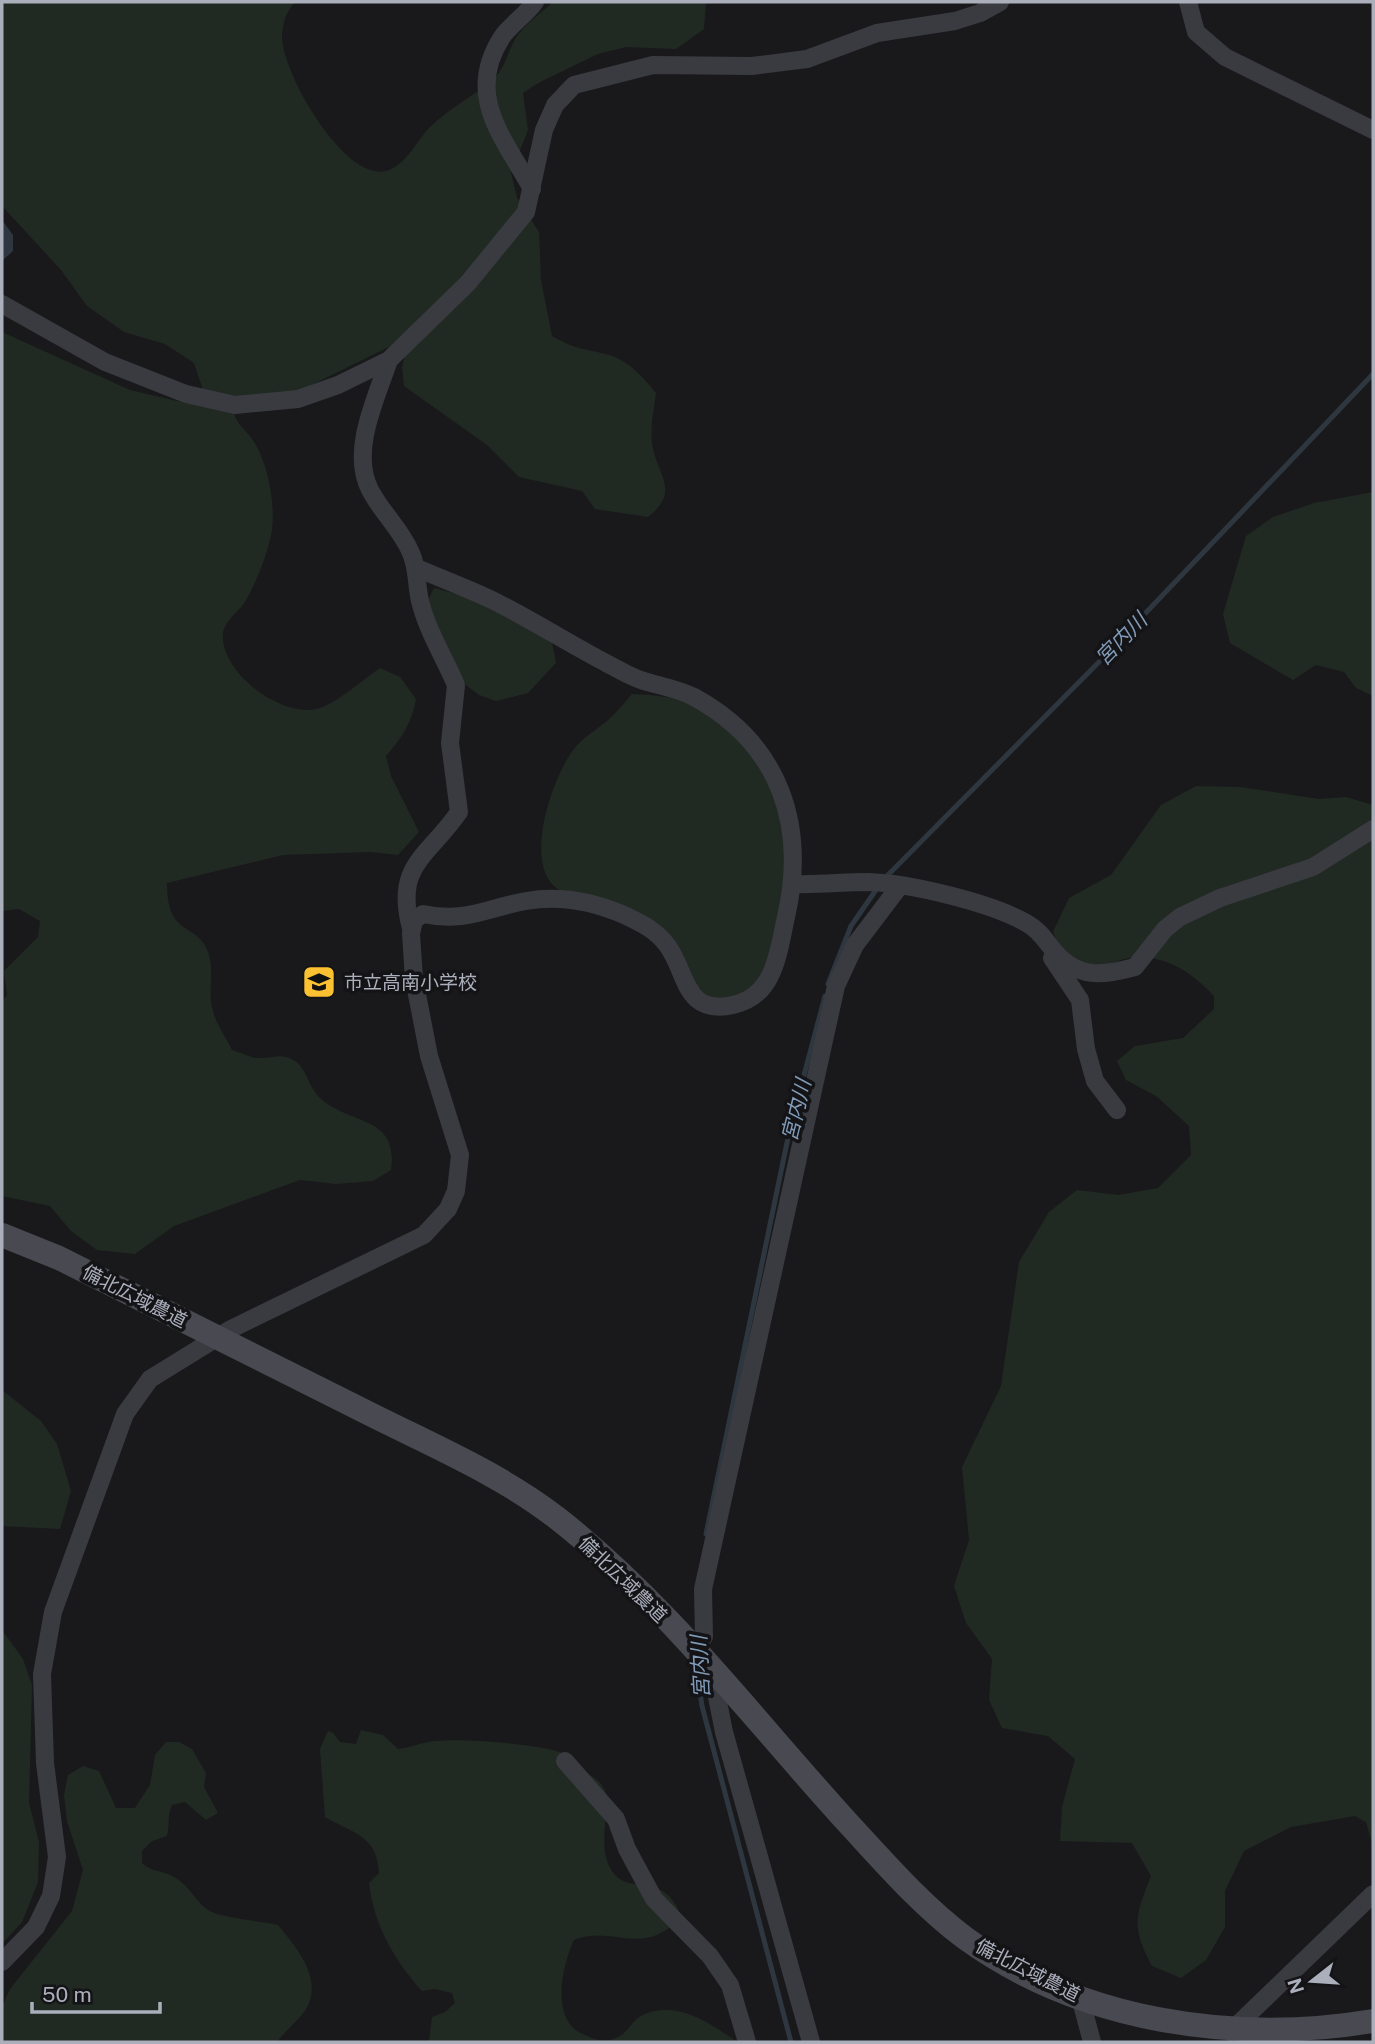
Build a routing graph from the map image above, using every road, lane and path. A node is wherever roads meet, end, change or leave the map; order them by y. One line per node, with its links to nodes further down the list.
1 (535, 2): 5 (street)
2 (1000, 2): 5 (street)
3 (1188, 2): 4 (street)
4 (1373, 130)
5 (532, 189): 7 (street)
6 (2, 303): 7 (street)
7 (388, 360): 8 (street)
8 (417, 568): 10 (street); 12 (street)
9 (1373, 829): 13 (street)
10 (793, 884): 11 (street); 12 (street)
11 (890, 885): 13 (street); 17 (street)
12 (411, 929): 16 (street)
13 (1051, 947): 14 (street)
14 (1117, 1110)
15 (2, 1234): 16 (street, 備北広域農道)
16 (219, 1339): 17 (street, 備北広域農道); 20 (street)
17 (706, 1656): 21 (street, 備北広域農道); 25 (street)
18 (565, 1761): 24 (street)
19 (1373, 1894): 23 (street)
20 (2, 1962)
21 (1080, 1997): 23 (street, 備北広域農道); 26 (street)
22 (1373, 2021): 23 (street, 備北広域農道)
23 (1230, 2032)
24 (747, 2042)
25 (811, 2042)
26 (1092, 2042)

